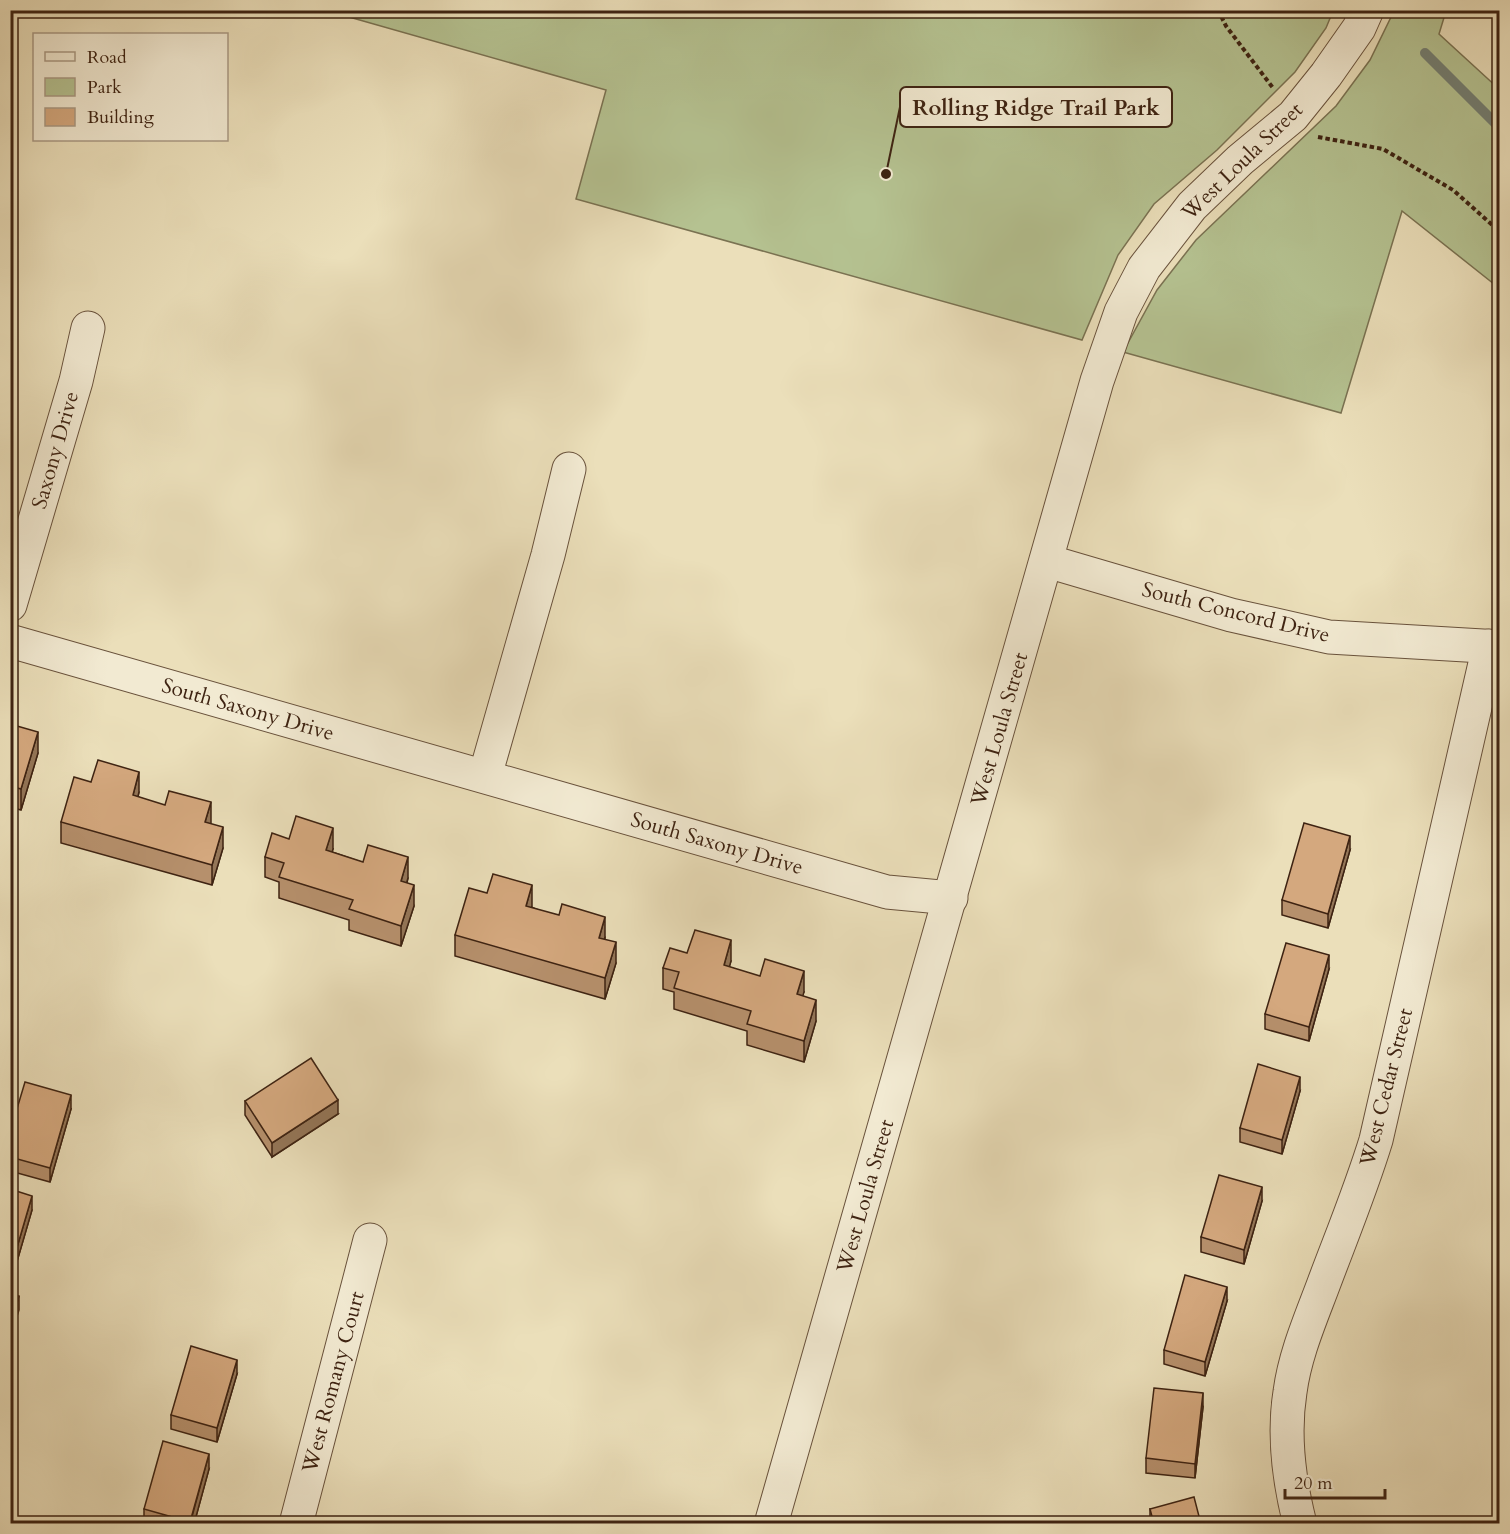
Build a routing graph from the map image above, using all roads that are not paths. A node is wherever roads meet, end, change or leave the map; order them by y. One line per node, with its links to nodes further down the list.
1 (1366, 10): 4 (street, West Loula Street)
2 (88, 328): 5 (street, Saxony Drive)
3 (569, 469): 8 (street)
4 (1047, 561): 7 (street, South Concord Drive); 9 (street, West Loula Street)
5 (10, 606)
6 (10, 641): 8 (street, South Saxony Drive)
7 (1494, 646): 13 (street, West Cedar Street)
8 (485, 776): 9 (street, South Saxony Drive)
9 (951, 898): 12 (street, West Loula Street)
10 (370, 1240): 11 (street, West Romany Court)
11 (296, 1524)
12 (771, 1524)
13 (1300, 1524)

